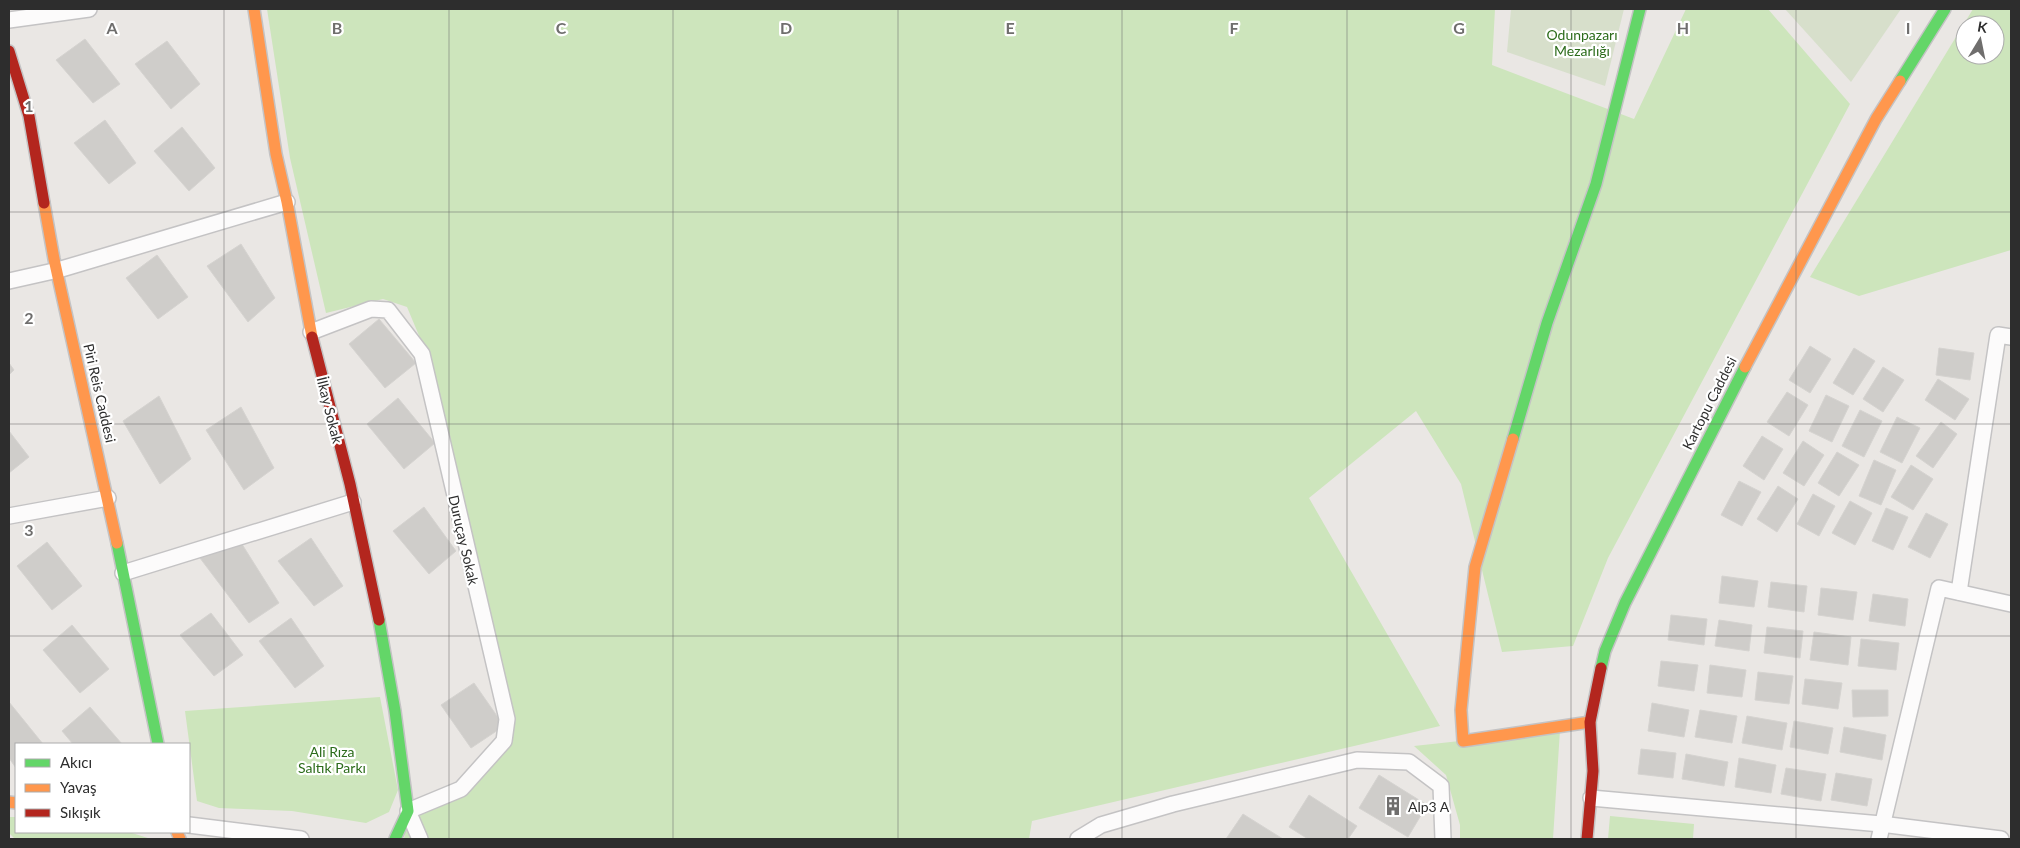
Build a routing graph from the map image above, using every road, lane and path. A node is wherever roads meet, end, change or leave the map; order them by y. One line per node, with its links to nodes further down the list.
1 (89, 9): 5 (street)
2 (254, 9): 7 (street, İlkay Sokak)
3 (1640, 9): 18 (street)
4 (1945, 9): 18 (street, Kartopu Caddesi)
5 (9, 20)
6 (9, 50): 8 (street, Piri Reis Caddesi)
7 (287, 202): 8 (street); 10 (street, İlkay Sokak)
8 (58, 270): 9 (street); 12 (street, Piri Reis Caddesi)
9 (9, 281)
10 (311, 332): 13 (street, İlkay Sokak); 21 (street, Duruçay Sokak)
11 (2011, 337): 16 (street)
12 (108, 498): 14 (street); 15 (street, Piri Reis Caddesi)
13 (353, 502): 15 (street); 21 (street, İlkay Sokak)
14 (9, 516)
15 (123, 573): 19 (street, Piri Reis Caddesi)
16 (1960, 592): 17 (street); 23 (street)
17 (2011, 604)
18 (1590, 722): 20 (street, Kartopu Caddesi)
19 (158, 743)
20 (1591, 798): 23 (street); 29 (street, Kartopu Caddesi)
21 (408, 811): 25 (street); 26 (street, İlkay Sokak)
22 (190, 825): 24 (street)
23 (1880, 832): 30 (street)
24 (301, 839)
25 (395, 839)
26 (420, 839)
27 (1078, 839): 28 (street)
28 (1443, 839)
29 (1587, 839)
30 (2001, 839)

